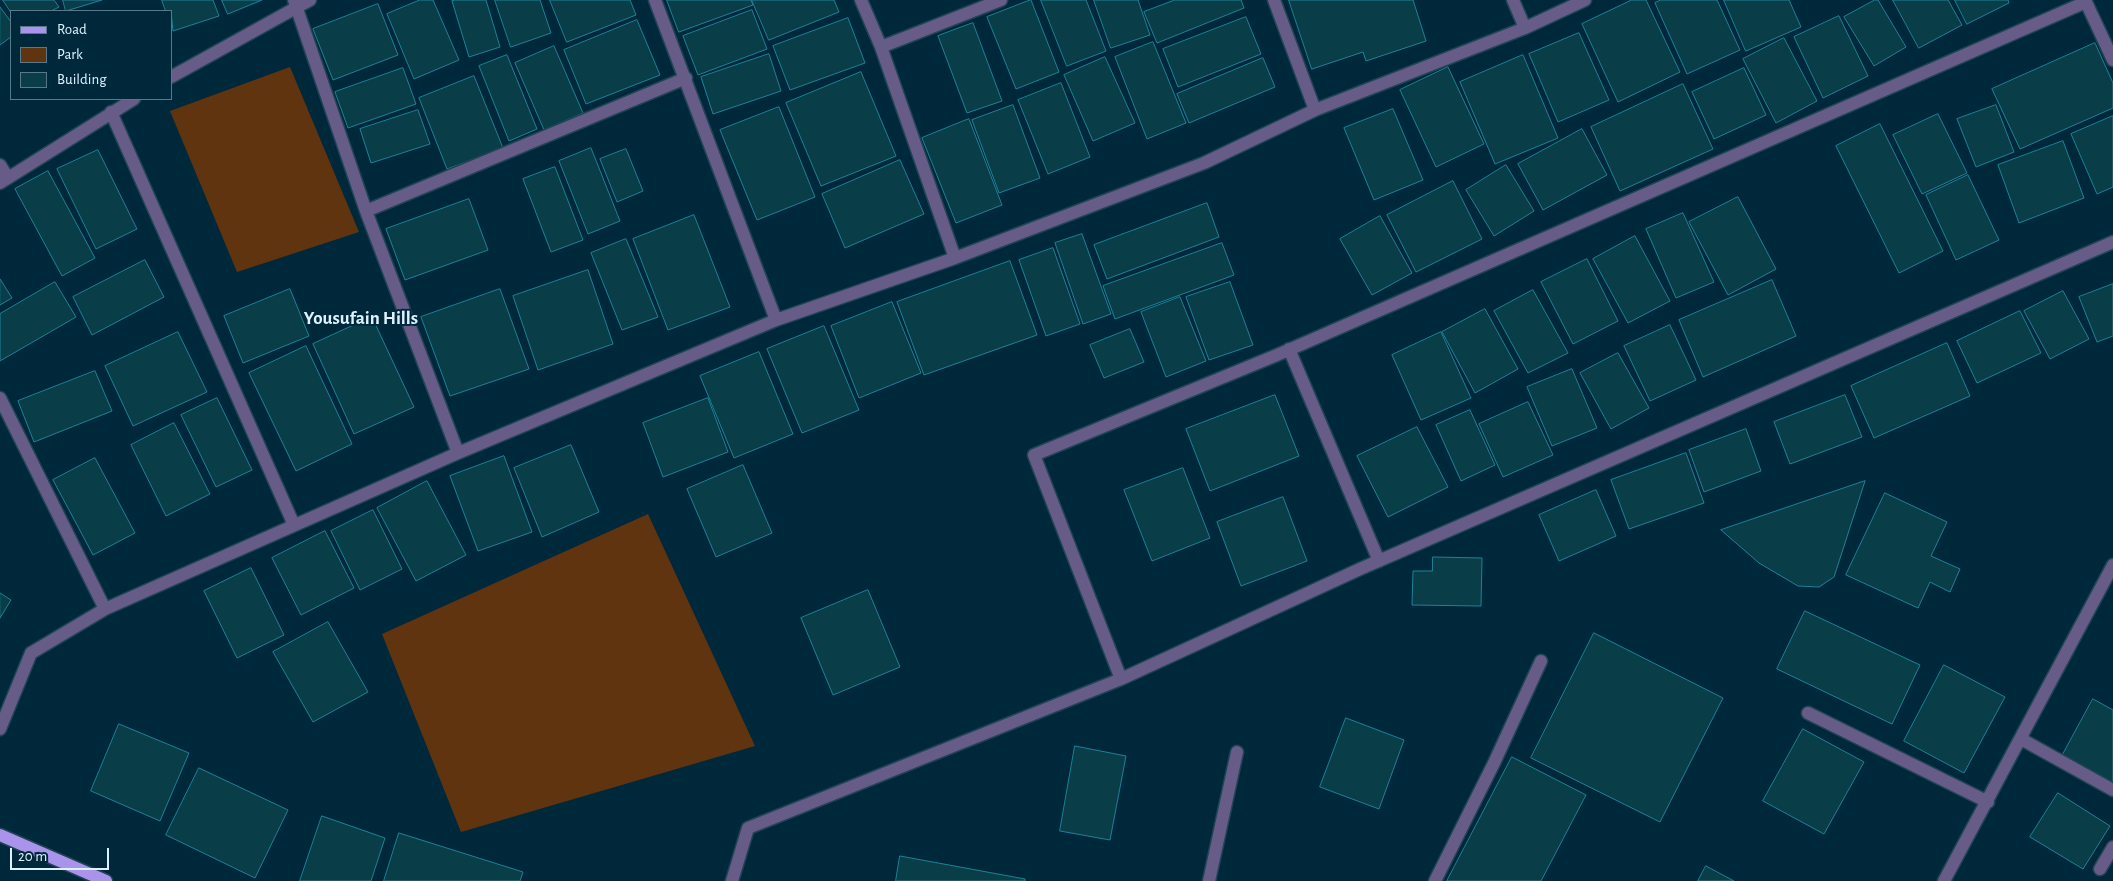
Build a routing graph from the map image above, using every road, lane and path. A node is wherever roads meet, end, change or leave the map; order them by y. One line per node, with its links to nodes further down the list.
1 (310, 0): 9 (street)
2 (655, 0): 14 (street)
3 (861, 0): 11 (street)
4 (1001, 0): 11 (street)
5 (1274, 0): 16 (street)
6 (1513, 0): 10 (street)
7 (1585, 0): 10 (street)
8 (2085, 1): 12 (street); 24 (street)
9 (295, 3): 13 (street); 20 (street)
10 (1525, 28): 16 (street)
11 (881, 47): 22 (street)
12 (2113, 60)
13 (172, 76)
14 (686, 78): 20 (street); 23 (street)
15 (132, 100): 17 (street)
16 (1314, 110): 22 (street)
17 (111, 112): 19 (street); 27 (street)
18 (0, 165): 19 (street)
19 (4, 181)
20 (366, 211): 26 (street)
21 (2113, 242): 28 (street)
22 (955, 258): 23 (street)
23 (776, 320): 26 (street)
24 (1289, 349): 28 (street); 32 (street)
25 (0, 398): 30 (street)
26 (458, 453): 27 (street)
27 (294, 524): 30 (street)
28 (1379, 561): 32 (street)
29 (2113, 565): 35 (street)
30 (105, 609): 34 (street)
31 (1541, 661): 45 (street)
32 (1121, 679): 43 (street)
33 (1808, 713): 38 (street)
34 (0, 729)
35 (2021, 739): 37 (street); 38 (street)
36 (1237, 752): 44 (street)
37 (2113, 790)
38 (1988, 802): 46 (street)
39 (0, 835): 42 (main road)
40 (2113, 847): 41 (street)
41 (2100, 869)
42 (106, 881)
43 (732, 881)
44 (1209, 881)
45 (1435, 881)
46 (1944, 881)

